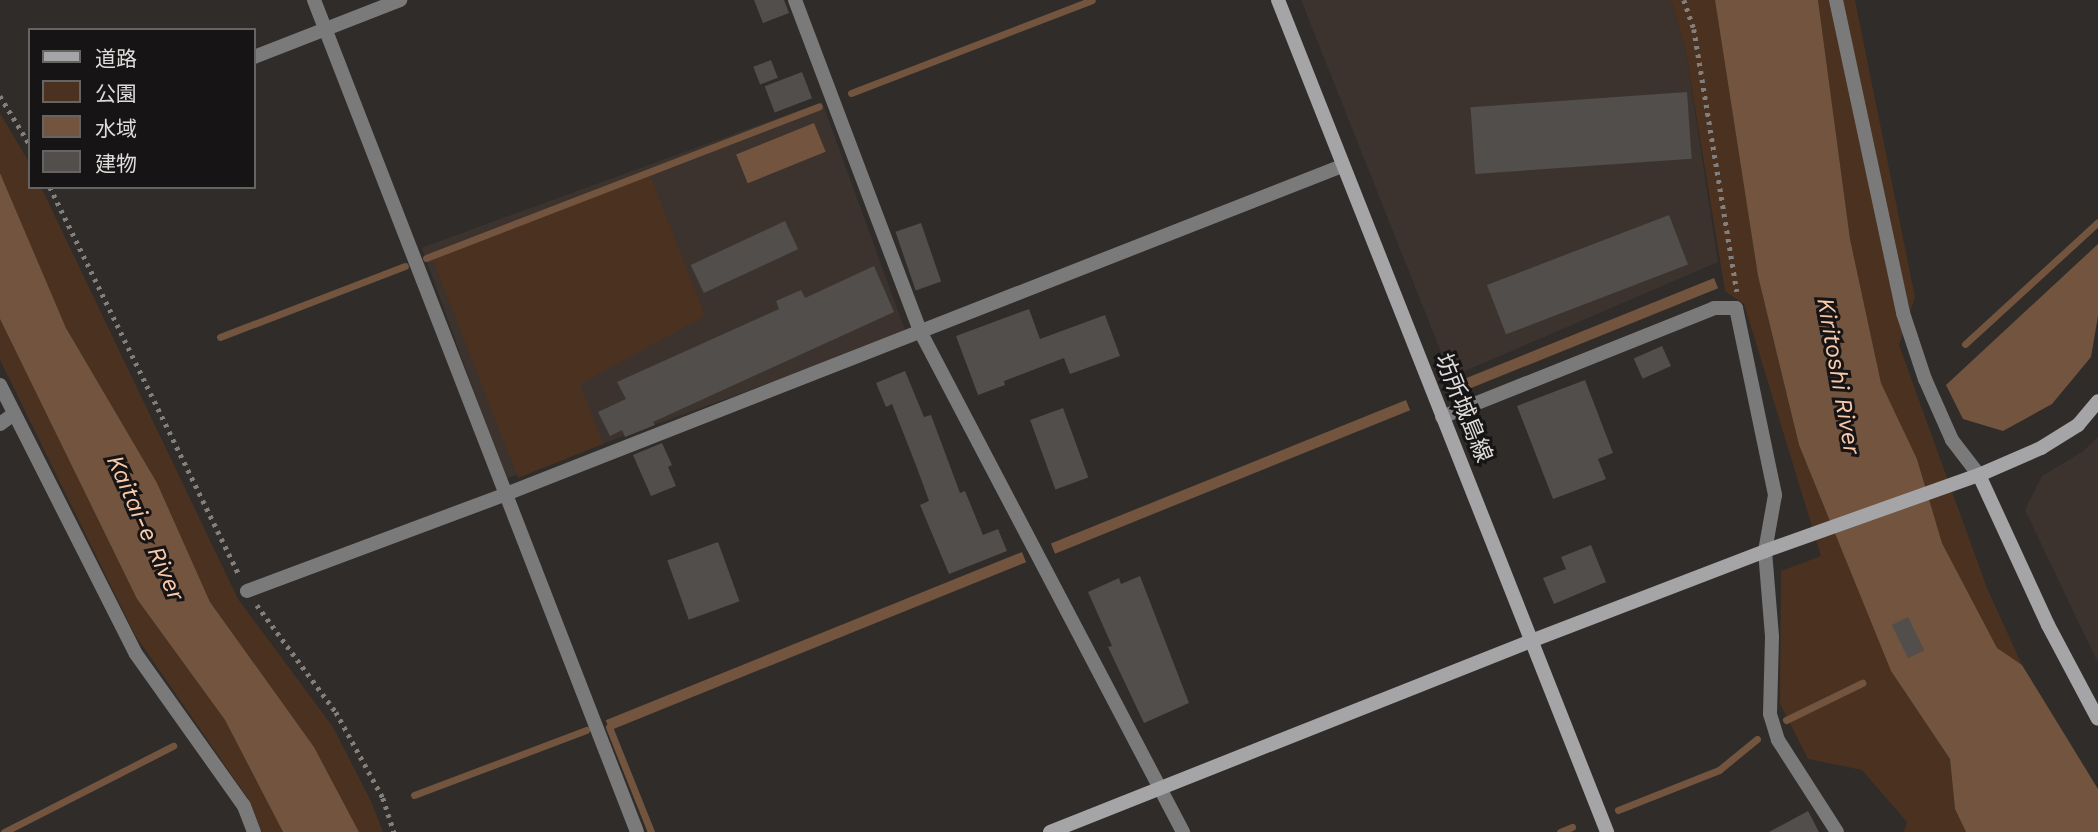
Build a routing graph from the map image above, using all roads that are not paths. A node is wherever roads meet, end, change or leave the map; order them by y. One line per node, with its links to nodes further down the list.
1 (314, 0): 6 (street)
2 (400, 0): 6 (street)
3 (795, 0): 9 (street)
4 (1278, 0): 8 (street, 坊所城島線)
5 (1836, 0): 15 (street)
6 (326, 29): 7 (street); 16 (street)
7 (256, 56)
8 (1342, 166): 9 (street); 13 (street, 坊所城島線)
9 (921, 332): 16 (street); 21 (street)
10 (0, 384): 12 (street)
11 (2098, 401): 15 (street)
12 (14, 414): 14 (street); 22 (street)
13 (1442, 417): 17 (street); 19 (street, 坊所城島線)
14 (0, 424)
15 (1979, 475): 17 (street); 20 (street)
16 (506, 494): 18 (street); 23 (street)
17 (1765, 551): 19 (street); 27 (street)
18 (247, 591)
19 (1531, 641): 21 (street); 26 (street, 坊所城島線)
20 (2098, 719)
21 (1161, 788): 24 (street); 25 (street)
22 (254, 832)
23 (637, 832)
24 (1050, 832)
25 (1183, 832)
26 (1606, 832)
27 (1837, 832)

